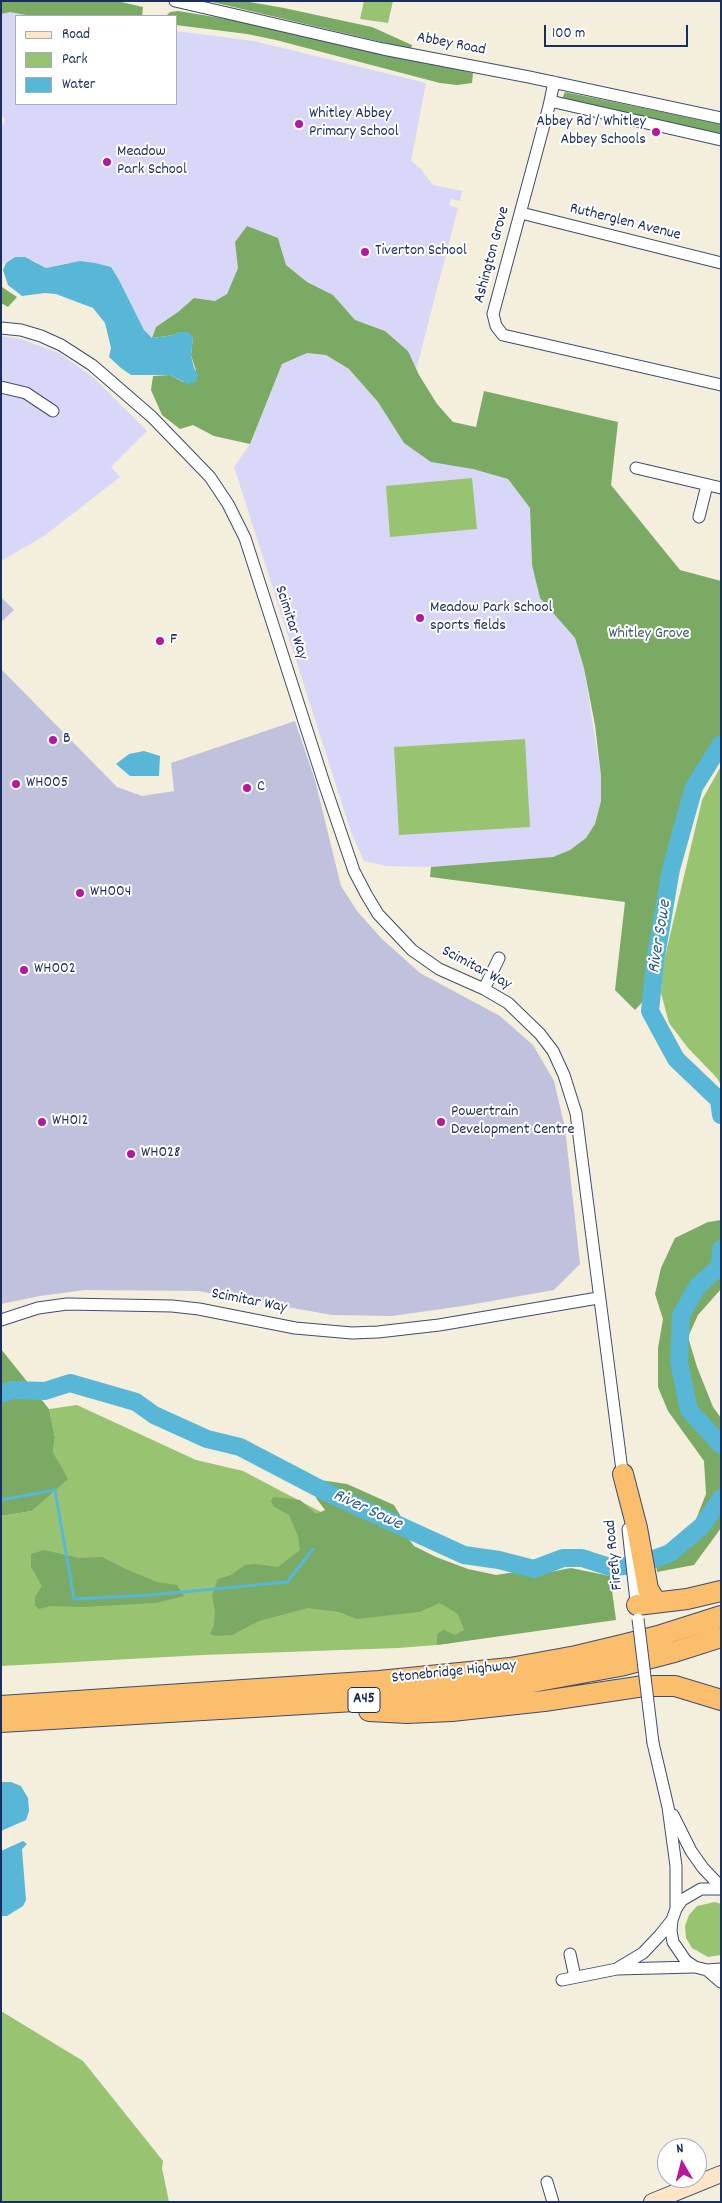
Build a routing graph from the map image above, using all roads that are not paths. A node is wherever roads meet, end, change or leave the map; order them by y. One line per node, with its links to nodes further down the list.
1 (175, 1): 2 (street, Abbey Road)
2 (554, 82): 3 (street, Ashington Grove); 4 (street, Abbey Road)
3 (550, 101): 5 (street); 6 (street, Ashington Grove)
4 (721, 118)
5 (721, 140)
6 (521, 213): 7 (street, Rutherglen Avenue); 9 (street, Ashington Grove)
7 (721, 263)
8 (1, 328): 17 (street, Scimitar Way)
9 (721, 385)
10 (1, 387): 11 (street)
11 (53, 411)
12 (636, 468): 13 (street)
13 (707, 485): 14 (street); 15 (street)
14 (721, 488)
15 (699, 517)
16 (499, 958): 17 (street)
17 (484, 989): 18 (street, Scimitar Way)
18 (598, 1298): 19 (street, Scimitar Way); 20 (street)
19 (1, 1320)
20 (623, 1474): 22 (highway)
21 (721, 1591): 22 (highway)
22 (644, 1601): 29 (street, bridge)
23 (721, 1616): 27 (highway, Stonebridge Highway / A45)
24 (721, 1637): 26 (highway, Stonebridge Highway / A45)
25 (721, 1700): 26 (highway)
26 (280, 1705): 28 (highway, Stonebridge Highway / A45)
27 (1, 1706)
28 (1, 1722)
29 (668, 1807): 30 (street); 31 (street)
30 (721, 1888): 31 (street)
31 (674, 1914): 33 (street); 34 (street)
32 (570, 1954): 36 (street)
33 (701, 1968): 34 (street); 35 (street); 38 (street)
34 (616, 1969): 36 (street)
35 (721, 1969)
36 (575, 1977): 37 (street)
37 (562, 1980)
38 (721, 1982)
39 (717, 2177): 42 (street)
40 (546, 2182): 41 (street)
41 (553, 2202)
42 (652, 2202)

